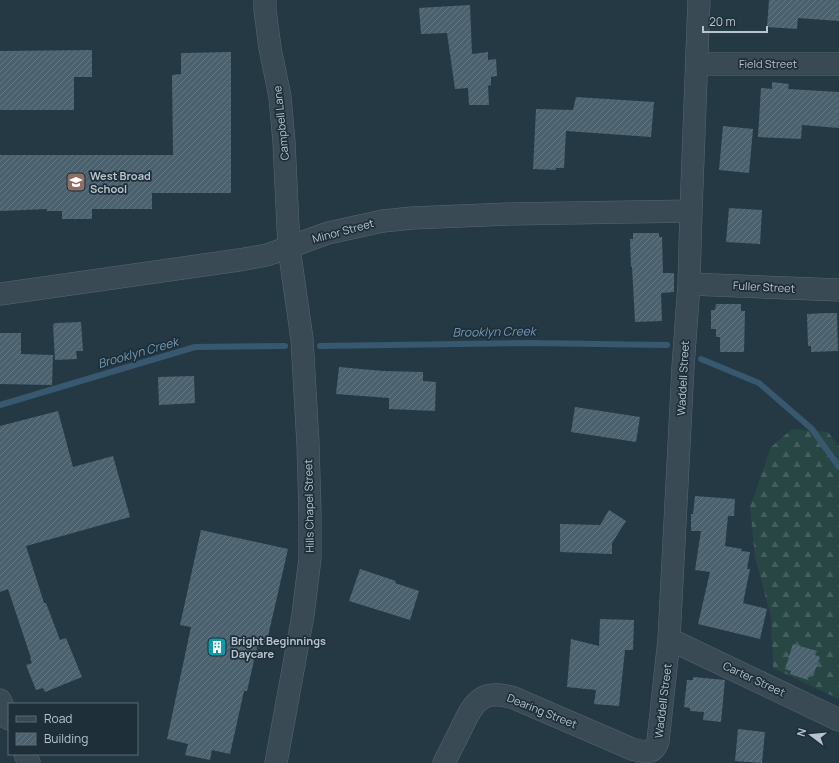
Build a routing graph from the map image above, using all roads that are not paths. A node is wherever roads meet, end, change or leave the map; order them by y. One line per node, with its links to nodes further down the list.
1 (265, 0): 6 (street, Campbell Lane)
2 (699, 0): 3 (street, Waddell Street)
3 (697, 64): 4 (street, Field Street); 5 (street, Waddell Street)
4 (839, 64)
5 (691, 211): 6 (street, Minor Street); 7 (street, Waddell Street)
6 (289, 248): 9 (street, Minor Street); 15 (street, Hills Chapel Street)
7 (689, 284): 8 (street, Fuller Street); 10 (street, Waddell Street)
8 (839, 290)
9 (0, 294)
10 (669, 639): 13 (street, Carter Street); 14 (street, Waddell Street)
11 (0, 700): 12 (street)
12 (8, 717)
13 (839, 720)
14 (650, 752): 16 (street, Dearing Street)
15 (276, 763)
16 (444, 763)

